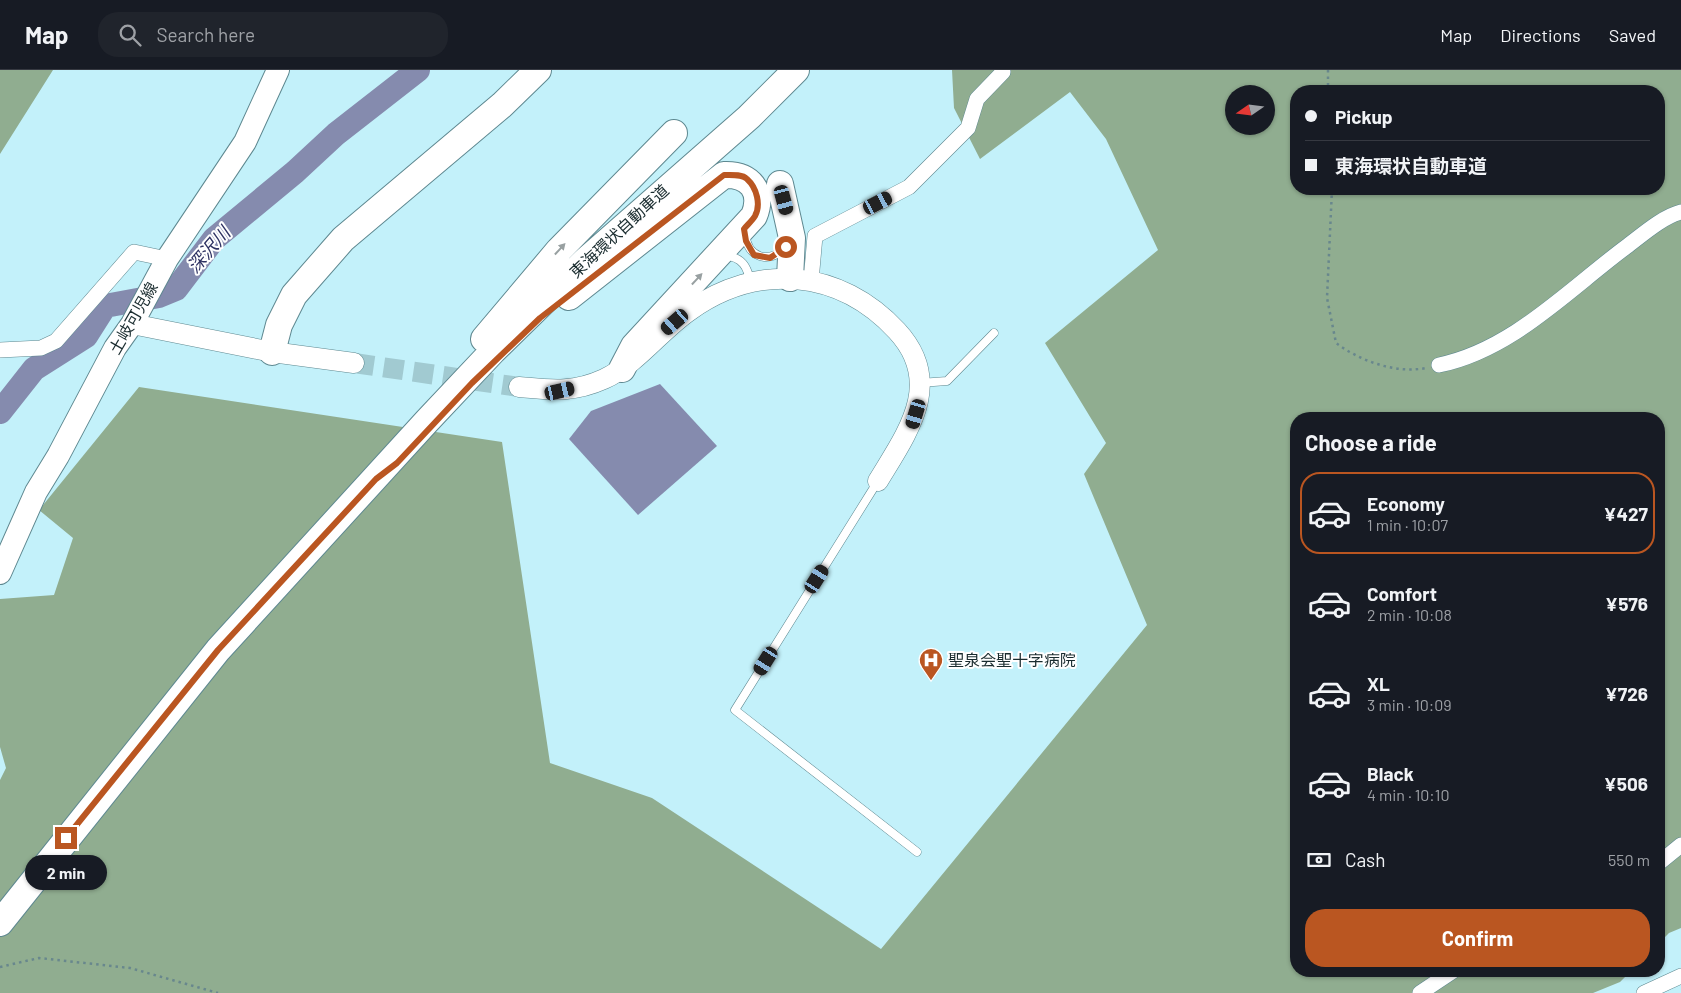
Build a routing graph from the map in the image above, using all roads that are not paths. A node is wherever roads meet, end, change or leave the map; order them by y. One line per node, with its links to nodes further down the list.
1 (278, 70): 14 (main road, 土岐可児線)
2 (538, 70): 7 (highway)
3 (550, 70): 7 (highway)
4 (780, 70): 26 (highway, 東海環状自動車道)
5 (796, 70): 26 (highway, 東海環状自動車道)
6 (1003, 72): 15 (street)
7 (502, 105): 20 (highway)
8 (674, 133): 26 (highway, one-way to 8)
9 (780, 184): 12 (highway)
10 (1681, 212): 22 (street)
11 (744, 229): 12 (lane); 13 (highway); 26 (highway)
12 (792, 238): 15 (highway)
13 (719, 256): 16 (lane); 23 (highway, one-way to 13)
14 (167, 258): 17 (main road, 土岐可児線); 19 (street)
15 (801, 279): 16 (street); 24 (street)
16 (750, 282): 23 (street)
17 (134, 320): 20 (street); 28 (main road, 土岐可児線)
18 (994, 334): 24 (lane)
19 (0, 350)
20 (272, 352): 21 (street)
21 (354, 362)
22 (1439, 365)
23 (622, 369): 25 (street)
24 (920, 383): 27 (street)
25 (519, 387)
26 (378, 469): 32 (highway, 東海環状自動車道); 33 (highway, 東海環状自動車道)
27 (878, 481): 30 (lane)
28 (0, 573)
29 (1681, 845): 31 (street)
30 (917, 852)
31 (1665, 858)
32 (0, 912)
33 (0, 923)
34 (1681, 976): 37 (street)
35 (1444, 977): 36 (street)
36 (1420, 993)
37 (1644, 993)

